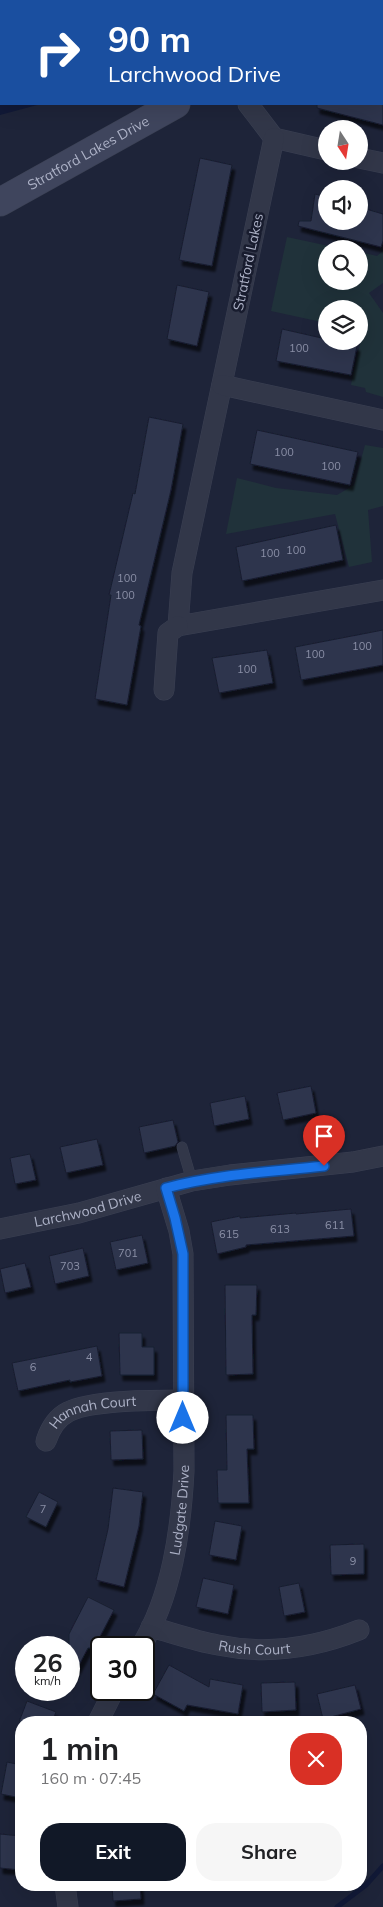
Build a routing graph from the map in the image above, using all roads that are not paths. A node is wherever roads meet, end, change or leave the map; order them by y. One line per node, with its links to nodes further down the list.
1 (174, 105): 7 (street, Stratford Lakes Drive)
2 (249, 105): 3 (street)
3 (274, 138): 4 (street); 8 (street, Stratford Lakes)
4 (318, 148)
5 (368, 160): 6 (street)
6 (383, 163)
7 (0, 202)
8 (222, 385): 9 (street); 11 (street, Stratford Lakes)
9 (383, 420)
10 (383, 590): 11 (street)
11 (178, 626): 12 (street, Stratford Lakes)
12 (164, 690)
13 (182, 1146): 15 (lane)
14 (383, 1156): 15 (street, Larchwood Drive)
15 (192, 1181): 16 (street, Larchwood Drive)
16 (166, 1188): 17 (street, Larchwood Drive); 18 (street, Ludgate Drive)
17 (0, 1229)
18 (183, 1400): 19 (street, Hannah Court); 20 (street, Ludgate Drive)
19 (46, 1441)
20 (151, 1627): 21 (street, Rush Court); 22 (street, Ludgate Drive)
21 (359, 1630)
22 (146, 1636)
23 (108, 1701): 24 (street)
24 (101, 1716)
25 (66, 1891): 26 (street)
26 (68, 1907)

